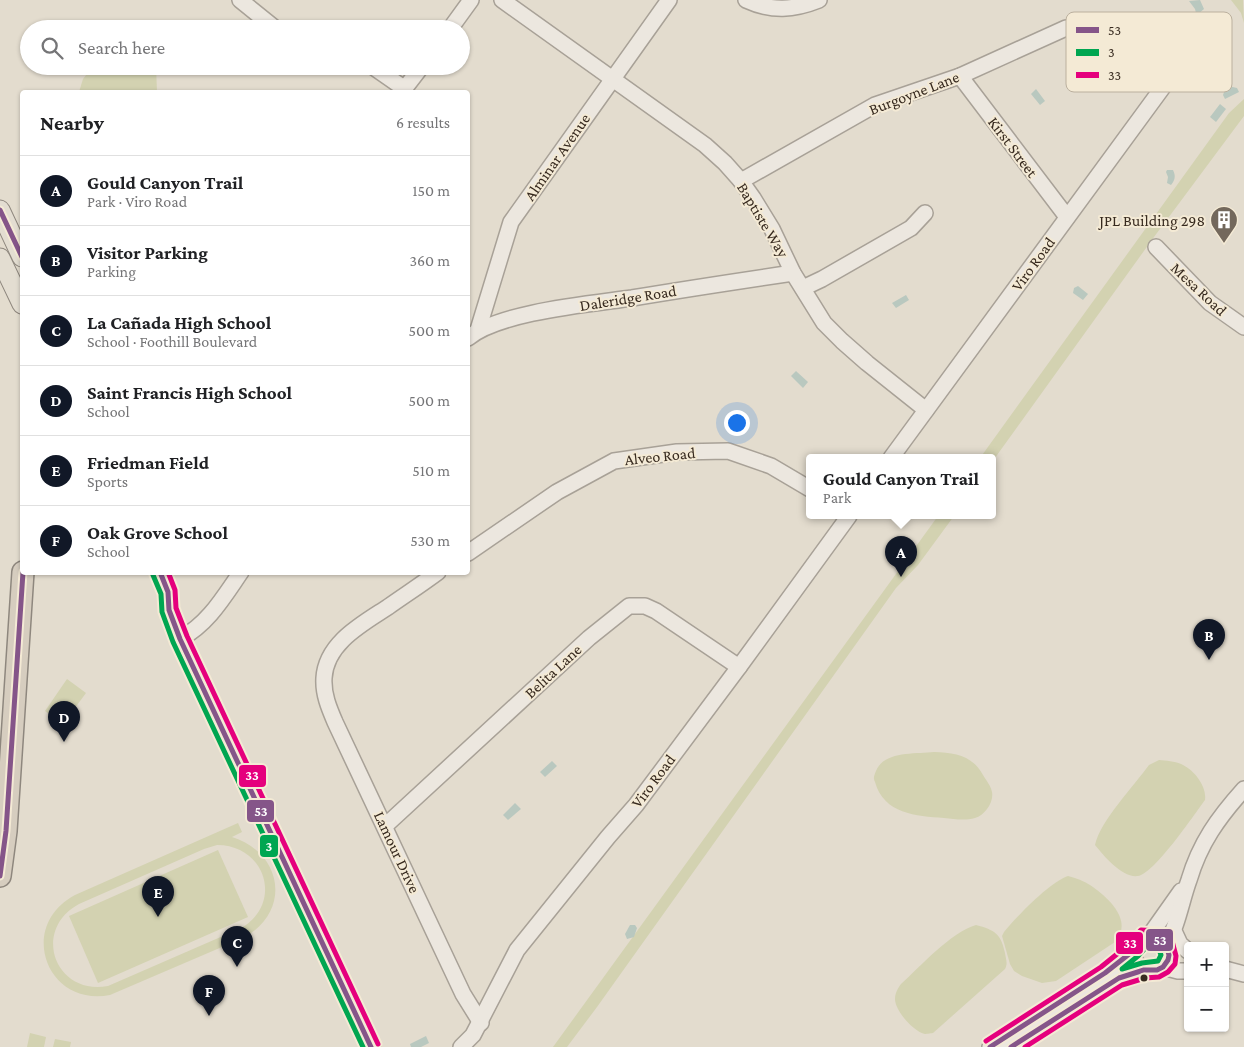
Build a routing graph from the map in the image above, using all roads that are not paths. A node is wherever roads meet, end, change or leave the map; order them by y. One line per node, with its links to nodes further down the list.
1 (240, 0): 7 (street)
2 (471, 0): 8 (street)
3 (502, 0): 13 (street, Baptiste Way)
4 (669, 0): 13 (street, Alminar Avenue)
5 (746, 0): 6 (street)
6 (819, 0)
7 (265, 20)
8 (457, 20)
9 (1066, 28): 12 (street, Burgoyne Lane)
10 (384, 75): 14 (street)
11 (416, 75): 15 (street)
12 (960, 76): 17 (street, Burgoyne Lane); 20 (street, Kirst Street)
13 (613, 78): 17 (street, Baptiste Way); 28 (street, Alminar Avenue)
14 (403, 90)
15 (405, 90)
16 (1159, 92): 20 (street, Viro Road)
17 (741, 181): 24 (street, Baptiste Way)
18 (0, 210): 22 (main road)
19 (925, 213): 25 (street)
20 (1067, 217): 29 (street, Viro Road)
21 (1156, 247): 27 (street, Mesa Road)
22 (20, 253)
23 (0, 258): 26 (main road)
24 (793, 273): 25 (street, Baptiste Way); 28 (street, Daleridge Road)
25 (803, 288): 29 (street, Baptiste Way)
26 (20, 300)
27 (1244, 327)
28 (473, 334)
29 (926, 410): 30 (street, Viro Road)
30 (894, 454)
31 (806, 486): 33 (street, Alveo Road)
32 (847, 519): 41 (street, Viro Road)
33 (470, 552)
34 (23, 575): 44 (highway)
35 (149, 575): 39 (main road)
36 (161, 575): 39 (main road)
37 (239, 575): 40 (street)
38 (434, 575): 43 (street, Lamour Drive)
39 (169, 610): 40 (main road)
40 (180, 639): 58 (main road)
41 (739, 667): 43 (street, Belita Lane); 57 (street, Viro Road)
42 (1244, 789): 45 (street)
43 (385, 826): 57 (street, Lamour Drive)
44 (0, 876)
45 (1189, 879): 46 (street); 47 (street)
46 (1174, 931): 48 (street); 49 (street)
47 (1145, 937): 48 (street); 50 (street)
48 (1167, 947): 51 (street); 52 (street)
49 (1184, 948)
50 (1133, 952): 53 (street); 60 (street)
51 (1184, 957)
52 (1163, 967): 53 (street); 55 (street)
53 (1144, 970): 61 (street)
54 (1229, 970): 56 (street)
55 (1184, 971)
56 (1244, 974)
57 (481, 1022): 59 (street, Viro Road)
58 (371, 1047)
59 (461, 1047)
60 (990, 1047)
61 (1011, 1047)

